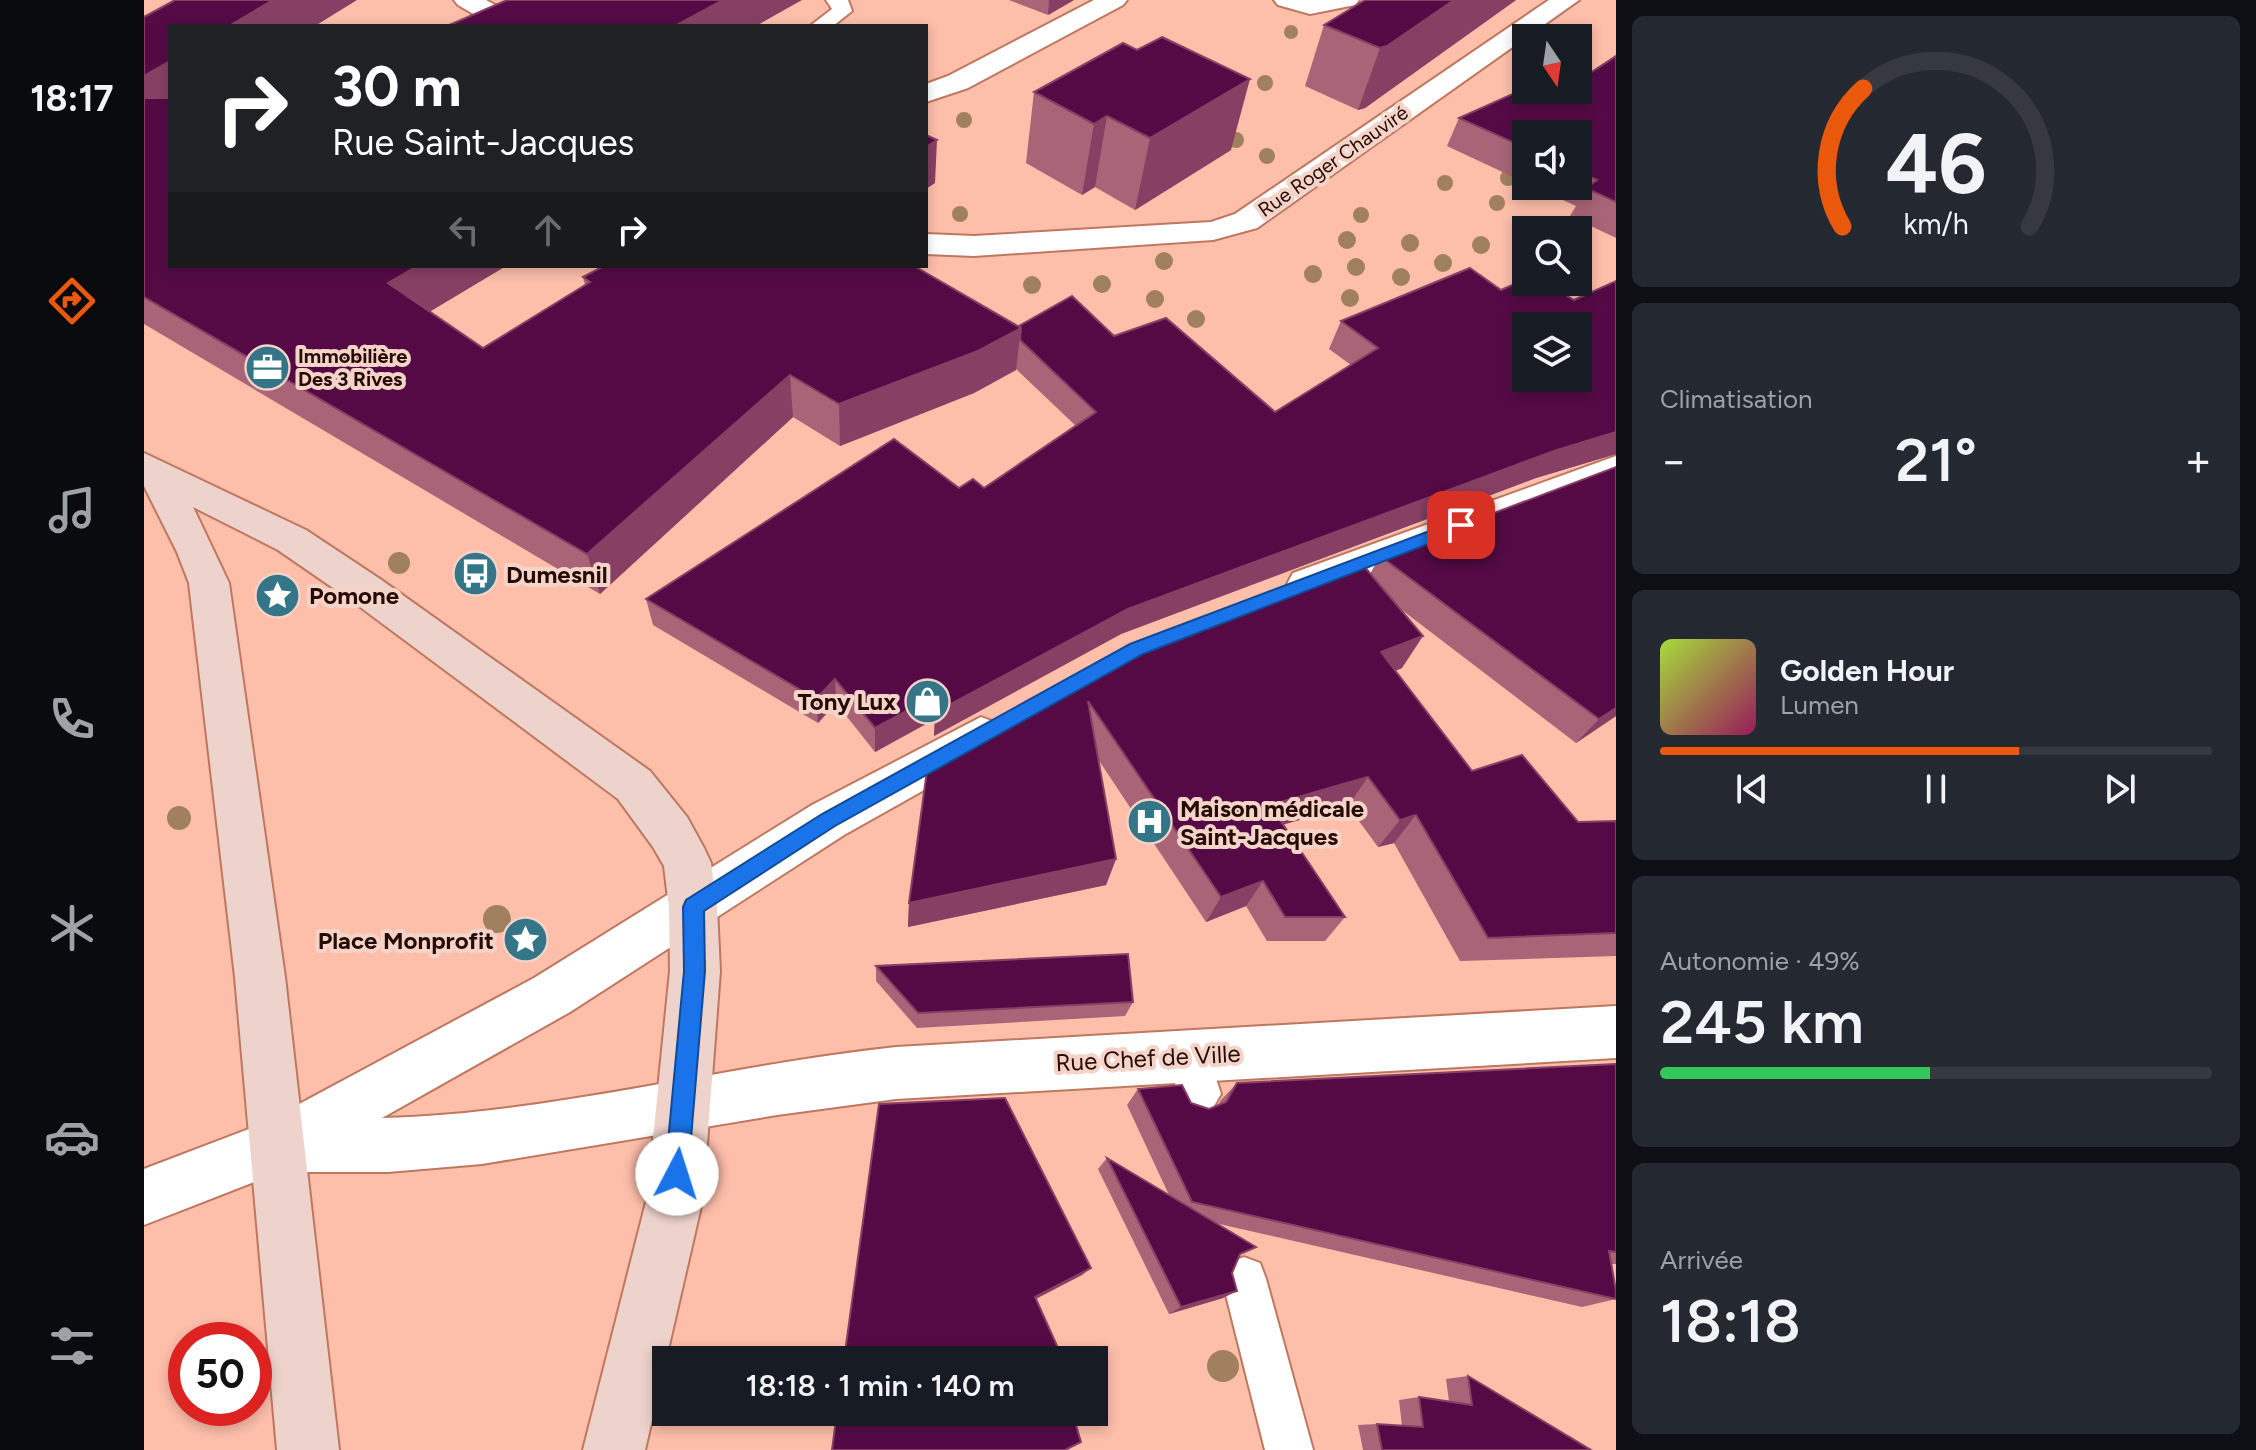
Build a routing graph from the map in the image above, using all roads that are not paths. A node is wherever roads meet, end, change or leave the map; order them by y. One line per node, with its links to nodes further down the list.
1 (467, 0): 7 (street)
2 (836, 0): 8 (lane)
3 (1114, 0): 9 (street)
4 (1287, 0): 5 (street)
5 (1346, 0)
6 (1566, 0): 10 (street, Rue Roger Chauviré)
7 (509, 24)
8 (823, 24)
9 (928, 93)
10 (928, 244)
11 (1616, 469): 13 (street)
12 (150, 470): 15 (main road); 18 (main road)
13 (1269, 598)
14 (1016, 716): 15 (street)
15 (693, 907): 17 (main road); 18 (street)
16 (1616, 1032): 17 (street, Rue Chef de Ville)
17 (682, 1102): 18 (street); 22 (main road)
18 (277, 1146): 19 (street); 21 (main road)
19 (144, 1197)
20 (1244, 1279): 23 (lane)
21 (308, 1450)
22 (614, 1450)
23 (1289, 1450)

